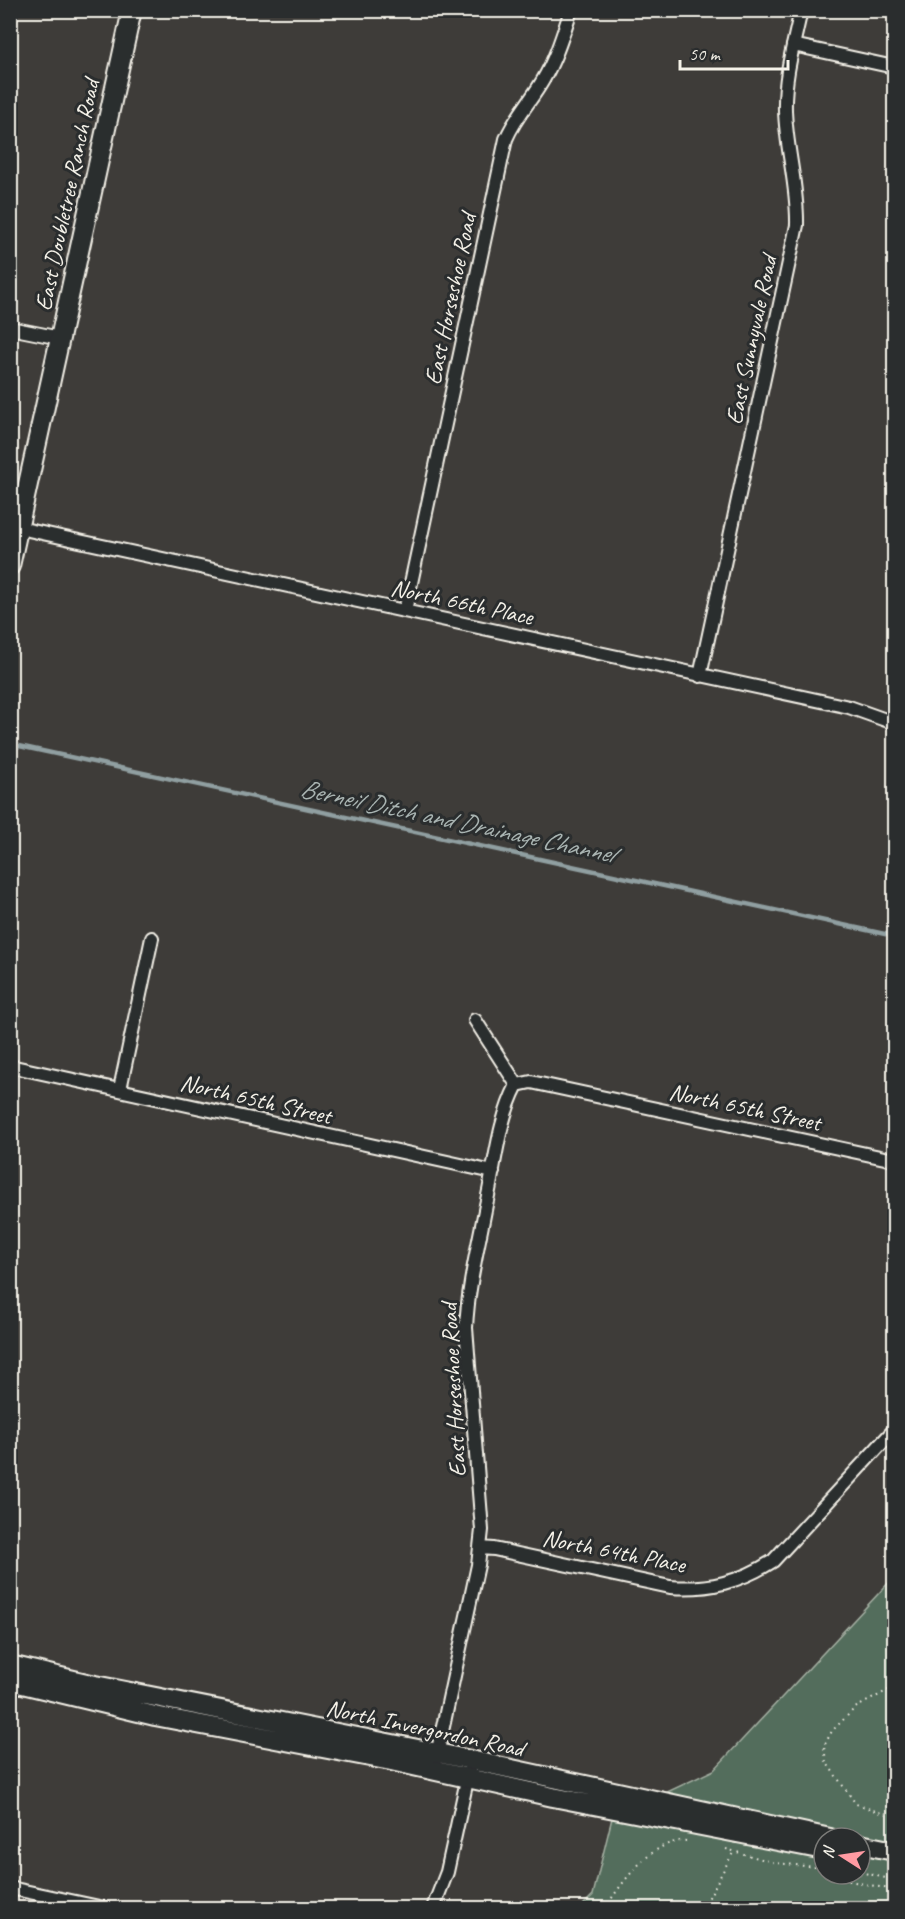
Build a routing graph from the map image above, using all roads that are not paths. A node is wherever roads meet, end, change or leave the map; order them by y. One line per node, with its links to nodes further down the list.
1 (132, 10): 7 (street, East Doubletree Ranch Road)
2 (571, 10): 10 (street, East Horseshoe Road)
3 (801, 10): 4 (street, East Sunnyvale Road)
4 (793, 45): 5 (street); 11 (street, East Sunnyvale Road)
5 (894, 67)
6 (10, 328): 7 (street)
7 (60, 338): 8 (street, East Doubletree Ranch Road)
8 (19, 528): 9 (street, East Doubletree Ranch Road); 10 (street, North 66th Place)
9 (10, 566)
10 (405, 611): 11 (street, North 66th Place)
11 (700, 676): 12 (street, North 66th Place)
12 (894, 723)
13 (152, 938): 17 (street)
14 (475, 1020): 16 (street)
15 (10, 1066): 17 (street, North 65th Street)
16 (517, 1085): 18 (street, North 65th Street); 19 (street, East Horseshoe Road)
17 (120, 1089): 19 (street, North 65th Street)
18 (894, 1160)
19 (493, 1172): 21 (street, East Horseshoe Road)
20 (894, 1430): 21 (street, North 64th Place)
21 (480, 1548): 25 (street, East Horseshoe Road)
22 (10, 1665): 24 (street, North Invergordon Road)
23 (10, 1681): 24 (street, North Invergordon Road)
24 (171, 1710): 25 (street, North Invergordon Road)
25 (436, 1762): 26 (street, North Invergordon Road)
26 (469, 1769): 27 (street, North Invergordon Road); 29 (street, North Invergordon Road); 35 (street)
27 (812, 1835)
28 (872, 1846): 30 (street)
29 (812, 1847)
30 (894, 1851)
31 (872, 1859): 32 (street)
32 (894, 1863)
33 (10, 1888): 34 (street)
34 (104, 1908)
35 (433, 1908)

